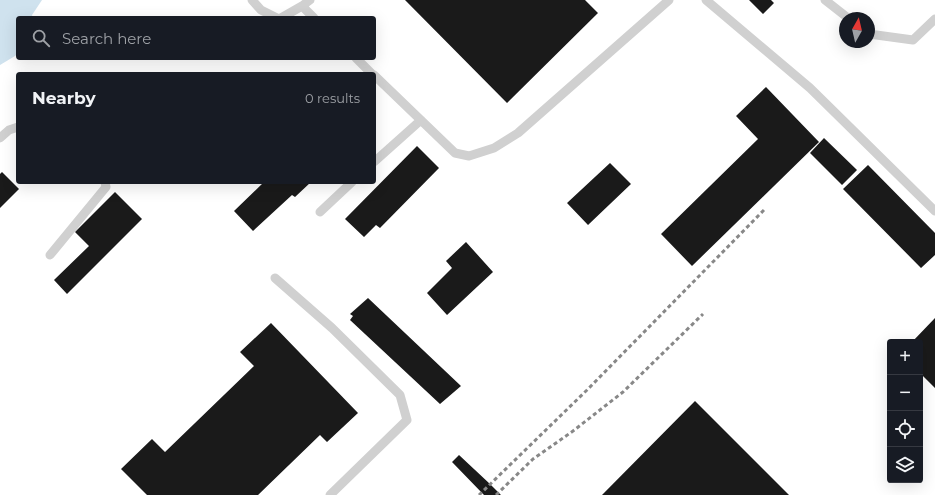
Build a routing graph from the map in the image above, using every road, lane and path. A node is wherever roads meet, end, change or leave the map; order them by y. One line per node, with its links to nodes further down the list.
1 (252, 0): 8 (lane)
2 (310, 0): 6 (lane)
3 (669, 0): 16 (lane)
4 (706, 0): 22 (lane)
5 (825, 0): 7 (lane)
6 (302, 6): 9 (lane); 10 (lane)
7 (840, 12)
8 (273, 16)
9 (284, 16)
10 (312, 16)
11 (935, 19): 12 (lane)
12 (875, 35)
13 (358, 60): 14 (lane)
14 (370, 72)
15 (376, 78): 16 (lane)
16 (421, 120): 19 (lane)
17 (16, 128): 18 (lane)
18 (0, 138)
19 (376, 160)
20 (105, 184): 24 (lane)
21 (350, 184): 23 (lane)
22 (935, 211)
23 (320, 212)
24 (50, 255)
25 (275, 278): 26 (lane)
26 (330, 495)

